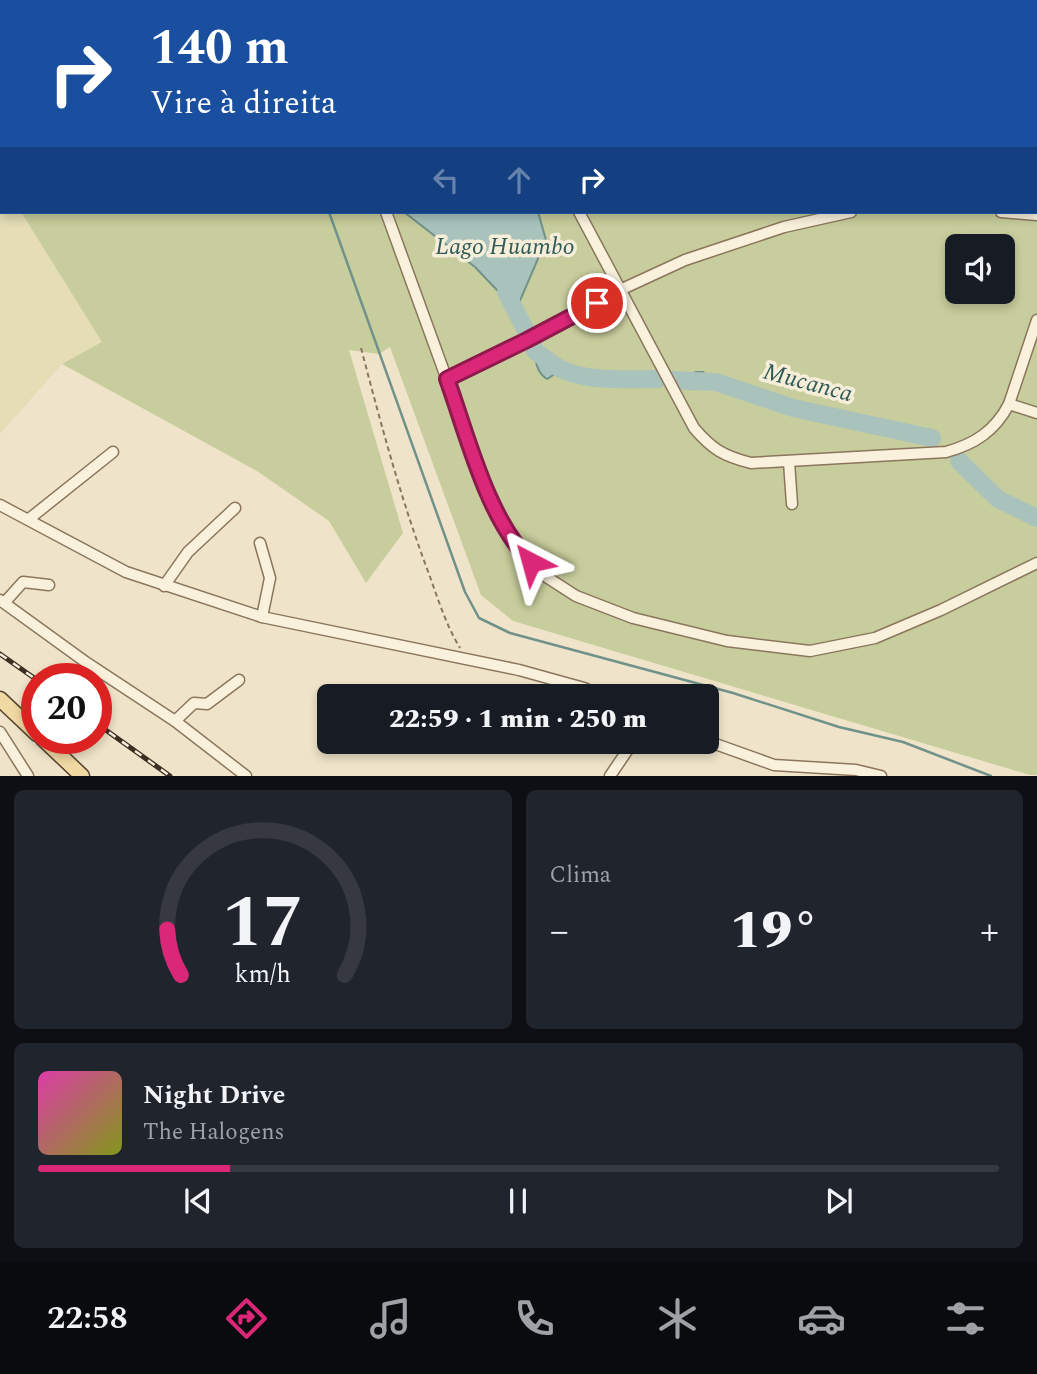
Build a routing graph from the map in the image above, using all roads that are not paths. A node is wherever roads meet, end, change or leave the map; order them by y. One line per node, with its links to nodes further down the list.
1 (387, 214): 6 (street)
2 (580, 214): 4 (street)
3 (842, 214): 4 (street)
4 (620, 290): 6 (street); 10 (street)
5 (1037, 320): 7 (street)
6 (447, 379): 16 (street)
7 (1009, 404): 8 (street); 10 (street)
8 (1037, 413)
9 (113, 452): 14 (street)
10 (789, 462): 11 (street)
11 (793, 504)
12 (0, 505): 14 (street)
13 (235, 508): 18 (street)
14 (29, 519): 18 (street)
15 (260, 542): 20 (street)
16 (1037, 563)
17 (49, 584): 19 (street)
18 (164, 586): 20 (street)
19 (2, 601): 25 (street)
20 (262, 617): 22 (street)
21 (239, 680): 25 (street)
22 (570, 684)
23 (0, 699): 24 (main road)
24 (21, 719)
25 (175, 721): 33 (street)
26 (0, 732): 31 (street)
27 (719, 746): 30 (street)
28 (59, 754): 32 (main road)
29 (625, 754): 34 (street)
30 (771, 770): 35 (street)
31 (28, 775)
32 (82, 775)
33 (246, 775)
34 (610, 775)
35 (881, 775)

